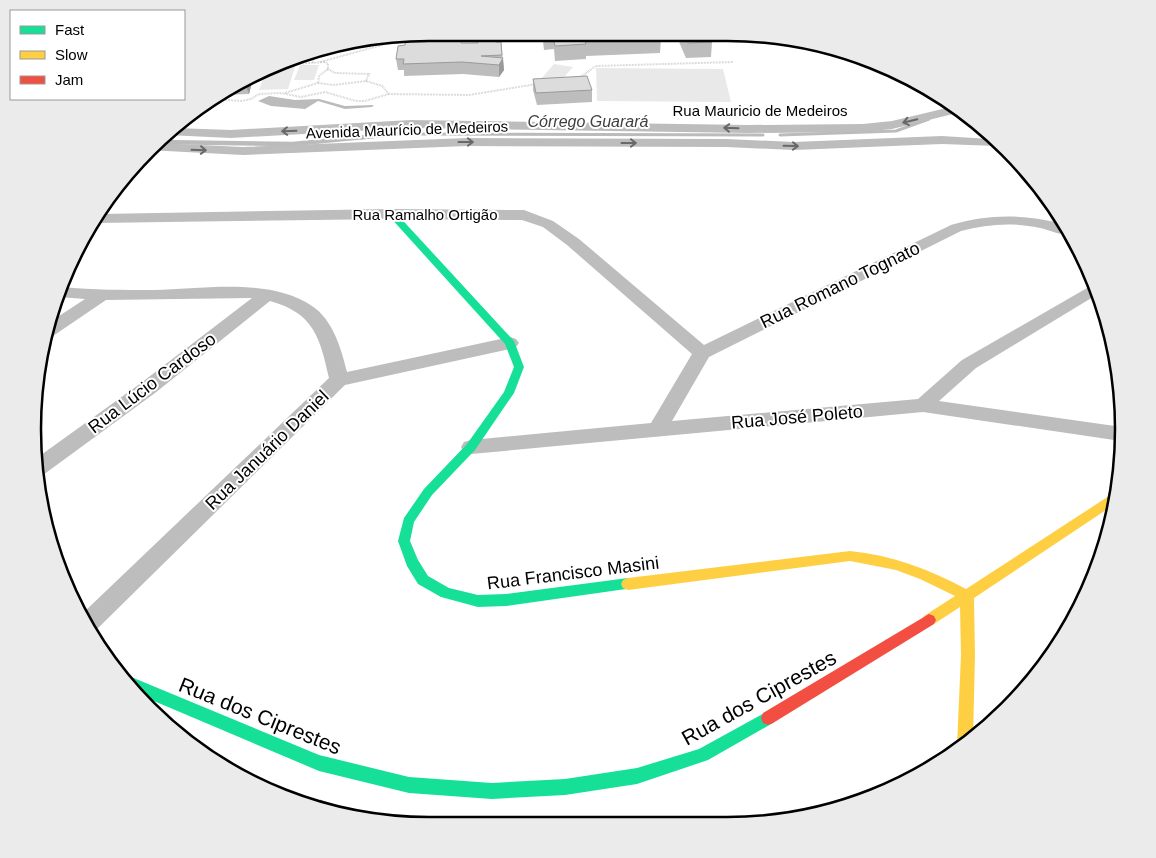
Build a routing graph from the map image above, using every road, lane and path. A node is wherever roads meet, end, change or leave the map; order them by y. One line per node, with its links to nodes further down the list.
1 (383, 44): 3 (path)
2 (313, 59): 5 (path)
3 (320, 62): 5 (path); 7 (path)
4 (733, 62): 10 (path)
5 (311, 64): 6 (path)
6 (296, 65)
7 (328, 69): 8 (path); 9 (path)
8 (366, 81): 12 (path); 15 (path)
9 (318, 83): 12 (path); 13 (path)
10 (573, 83)
11 (542, 84): 15 (path)
12 (334, 85): 14 (path)
13 (281, 93): 14 (path); 16 (path)
14 (329, 93): 15 (path)
15 (389, 94)
16 (225, 100)
17 (948, 111): 18 (street, Rua Mauricio de Medeiros, one-way to 18)
18 (411, 124): 19 (street, Rua Mauricio de Medeiros, one-way to 19); 20 (street)
19 (179, 132)
20 (405, 143): 21 (street, Avenida Maurício de Medeiros, one-way to 21); 22 (street, Avenida Maurício de Medeiros, one-way to 20)
21 (989, 143)
22 (163, 147)
23 (392, 214): 24 (street, Rua Ramalho Ortigão); 31 (street, Rua Francisco Masini); 32 (street, Rua Ramalho Ortigão)
24 (104, 219)
25 (1058, 227): 32 (street, Rua Romano Tognato)
26 (67, 292): 28 (street, Rua Januário Daniel)
27 (1089, 292): 34 (street)
28 (102, 295): 29 (street, Rua Januário Daniel); 30 (street)
29 (267, 295): 33 (street, Rua Januário Daniel); 38 (street, Rua Lúcio Cardoso)
30 (55, 327)
31 (510, 343): 33 (street); 37 (street, Rua Francisco Masini)
32 (702, 353): 35 (street)
33 (339, 380): 41 (street, Rua Januário Daniel)
34 (923, 405): 35 (street, Rua José Poleto); 36 (street, Rua José Poleto)
35 (656, 431): 37 (street, Rua José Poleto)
36 (1115, 433)
37 (471, 447): 40 (street, Rua Francisco Masini)
38 (43, 465)
39 (1107, 503): 40 (street, Rua dos Ciprestes)
40 (967, 596): 42 (street, Rua dos Ciprestes); 43 (street)
41 (92, 620)
42 (138, 686)
43 (965, 735)

